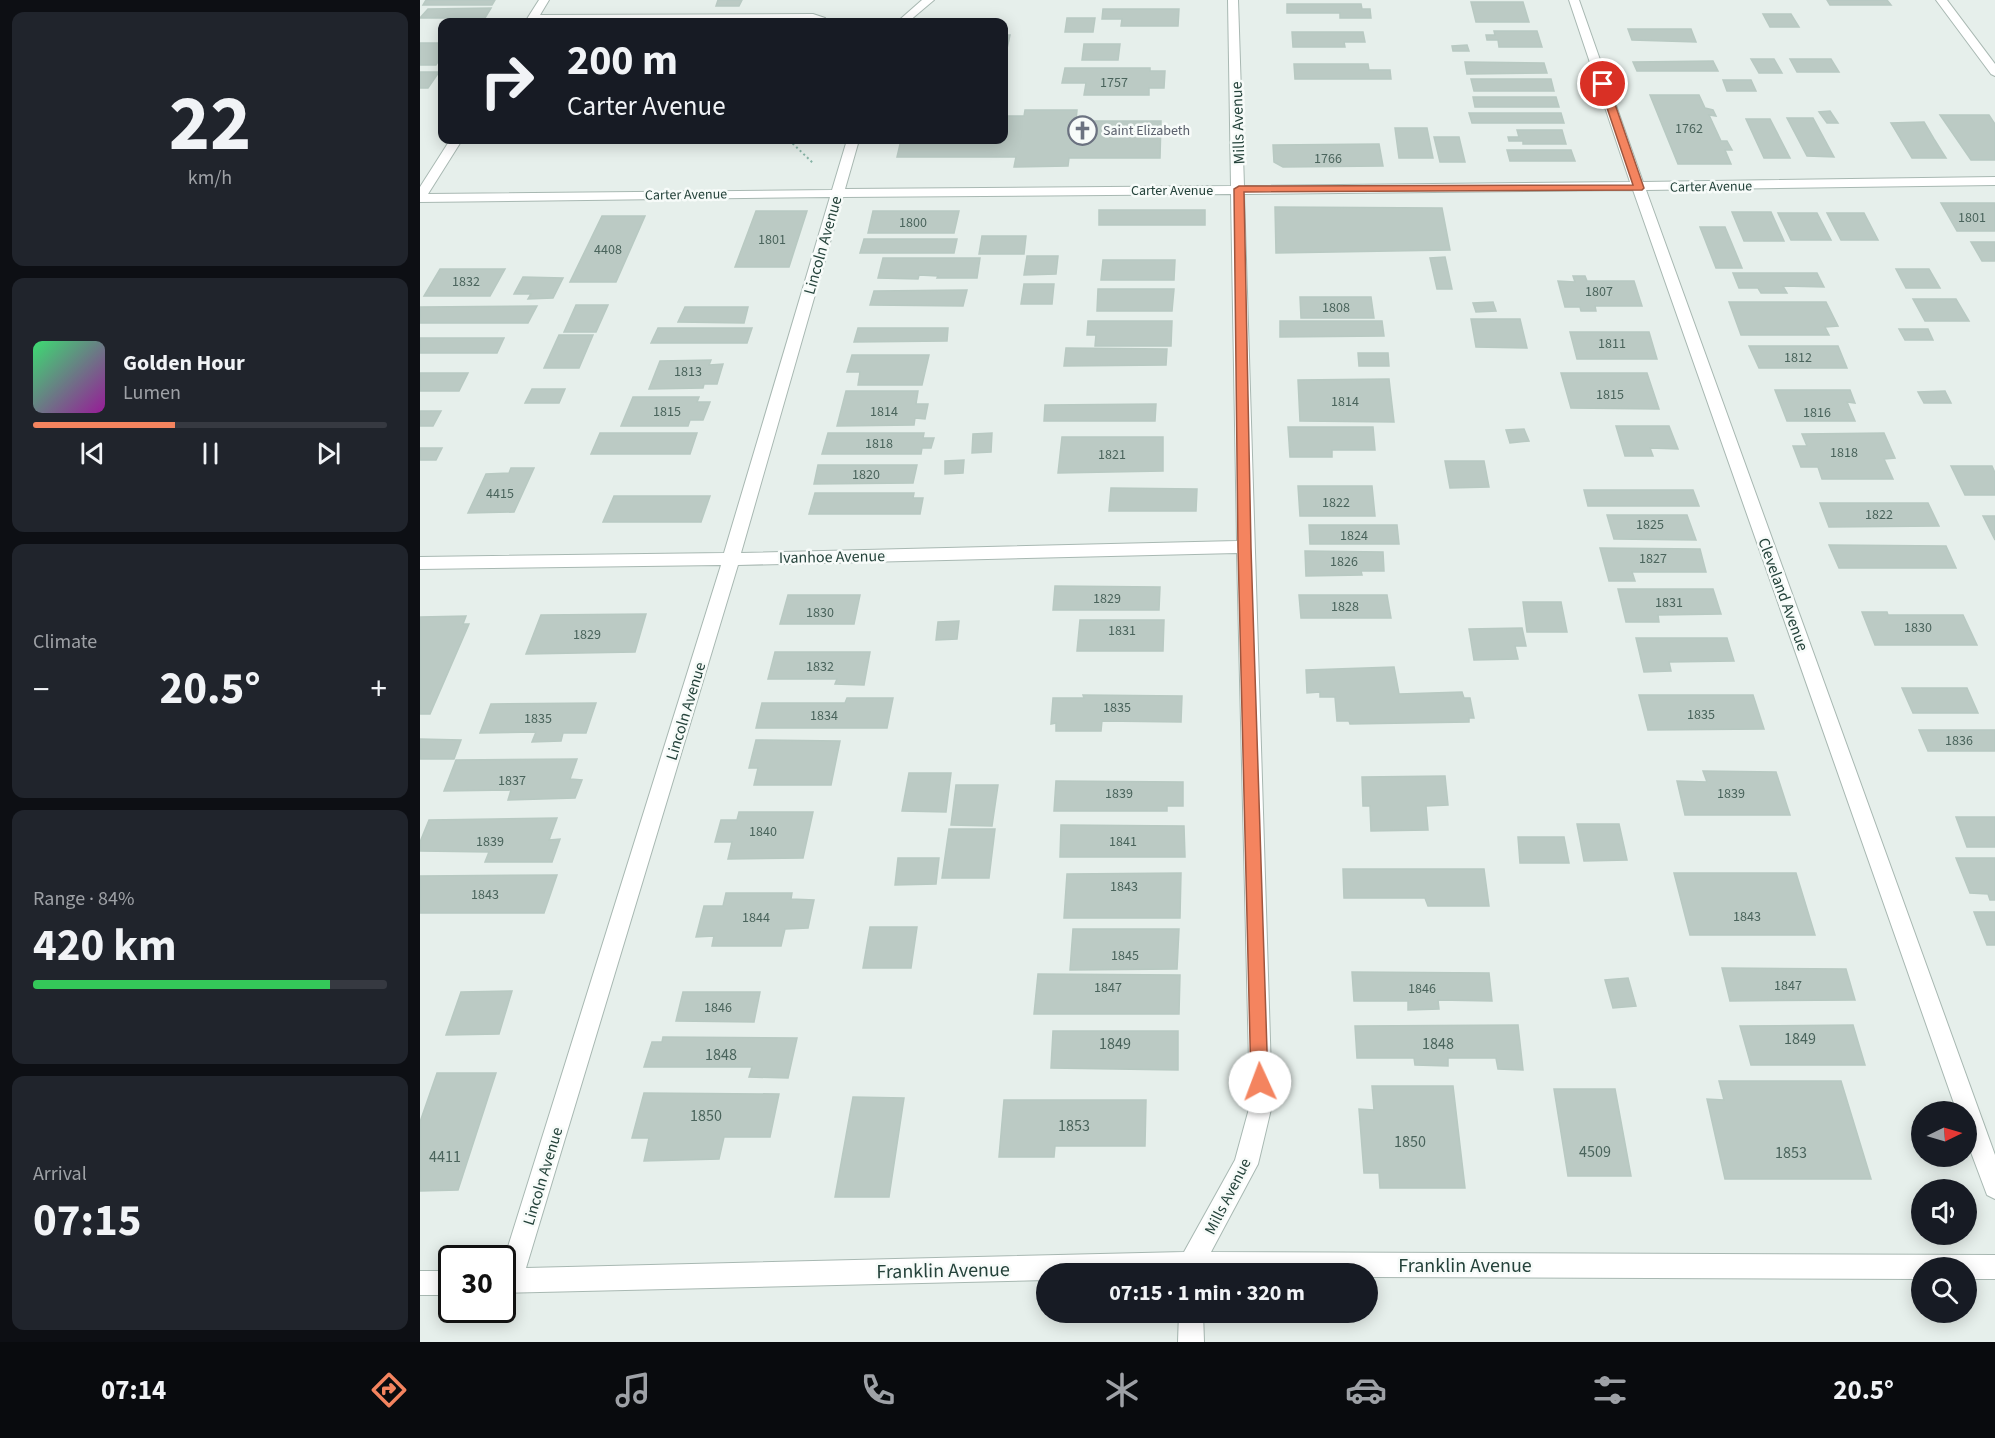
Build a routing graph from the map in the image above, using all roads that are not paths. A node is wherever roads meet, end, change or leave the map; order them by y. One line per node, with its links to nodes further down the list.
1 (544, 0): 6 (street)
2 (929, 0): 9 (street)
3 (1233, 0): 15 (street, Mills Avenue)
4 (1574, 0): 14 (street, Cleveland Avenue)
5 (1941, 0): 10 (street)
6 (532, 18)
7 (737, 18): 8 (street)
8 (816, 18)
9 (907, 18)
10 (1995, 72)
11 (454, 144): 17 (street)
12 (852, 144): 16 (street, Lincoln Avenue)
13 (1995, 181): 14 (street, Carter Avenue)
14 (1639, 188): 15 (street, Carter Avenue); 21 (street, Cleveland Avenue)
15 (1239, 189): 16 (street, Carter Avenue); 18 (street, Mills Avenue)
16 (837, 192): 17 (street, Carter Avenue); 19 (street, Lincoln Avenue)
17 (420, 198)
18 (1245, 548): 19 (street, Ivanhoe Avenue); 23 (street, Mills Avenue)
19 (731, 559): 20 (street, Ivanhoe Avenue); 22 (street, Lincoln Avenue)
20 (420, 563)
21 (1995, 1187)
22 (516, 1249)
23 (1194, 1263)
24 (1995, 1267): 25 (street, Franklin Avenue)
25 (1378, 1269)
26 (1036, 1272): 27 (street, Franklin Avenue)
27 (516, 1281)
28 (438, 1282): 29 (street)
29 (420, 1283)
30 (1191, 1323): 31 (street)
31 (1191, 1342)

